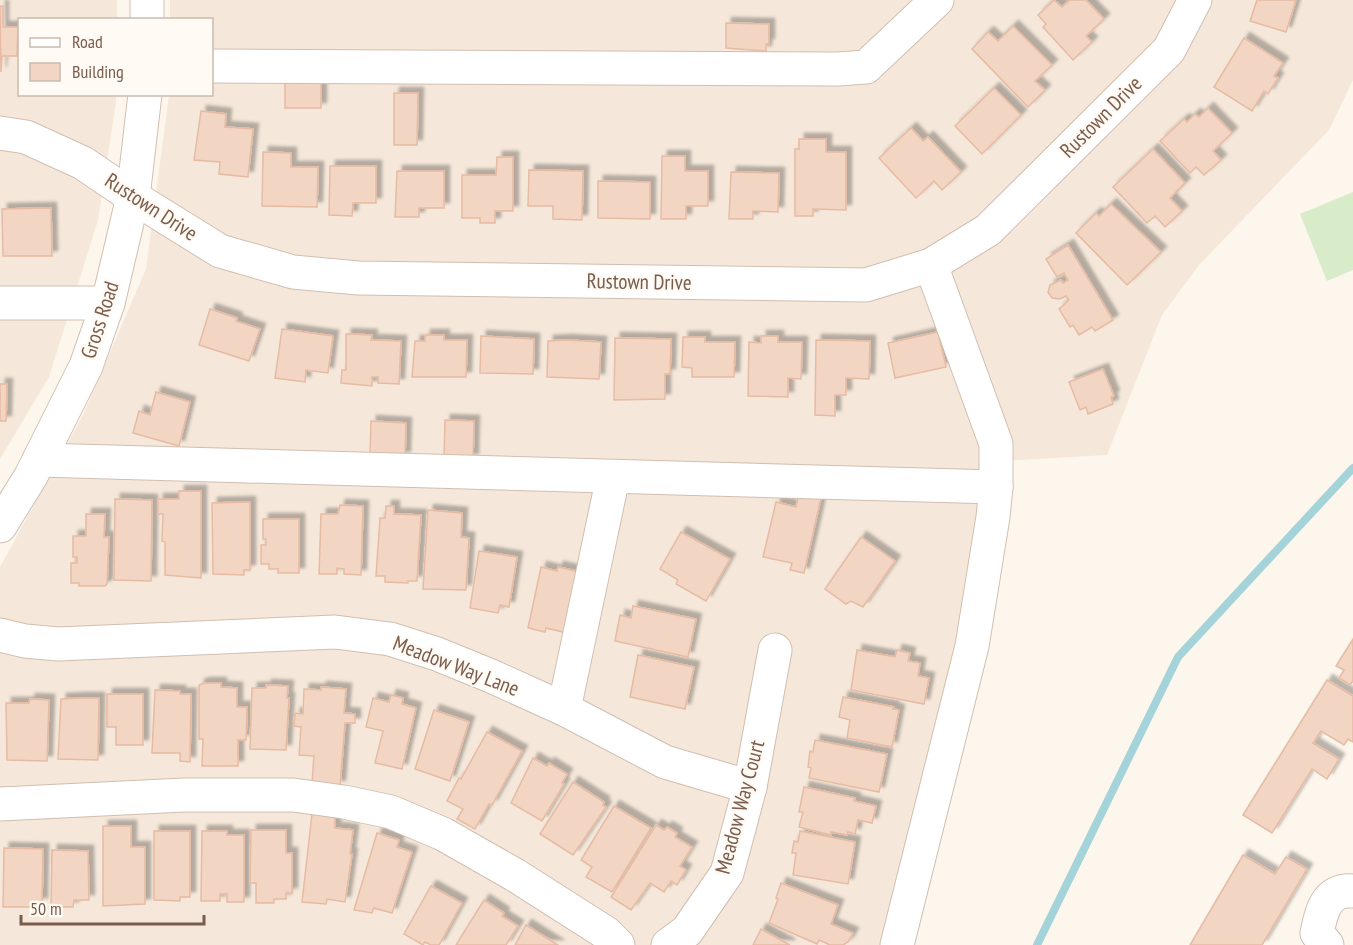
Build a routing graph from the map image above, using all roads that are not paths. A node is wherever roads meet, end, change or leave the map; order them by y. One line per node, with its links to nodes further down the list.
1 (147, 0): 4 (street)
2 (937, 0): 5 (street)
3 (1195, 0): 9 (street, Rustown Drive)
4 (147, 18)
5 (213, 66)
6 (145, 96): 8 (street, Gross Road)
7 (0, 133): 8 (street, Rustown Drive)
8 (133, 197): 9 (street, Rustown Drive); 11 (street, Gross Road)
9 (931, 265): 14 (street)
10 (0, 303): 11 (street)
11 (108, 303): 12 (street, Gross Road)
12 (24, 471): 13 (street); 15 (street, Gross Road)
13 (614, 477): 14 (street); 18 (street)
14 (996, 487): 24 (street)
15 (0, 526)
16 (0, 635): 18 (street, Meadow Way Lane)
17 (775, 650): 19 (street, Meadow Way Court)
18 (564, 709): 19 (street, Meadow Way Lane)
19 (750, 787): 23 (street, Meadow Way Court)
20 (0, 804): 22 (street)
21 (1353, 891): 25 (street)
22 (618, 945)
23 (668, 945)
24 (897, 945)
25 (1327, 945)

